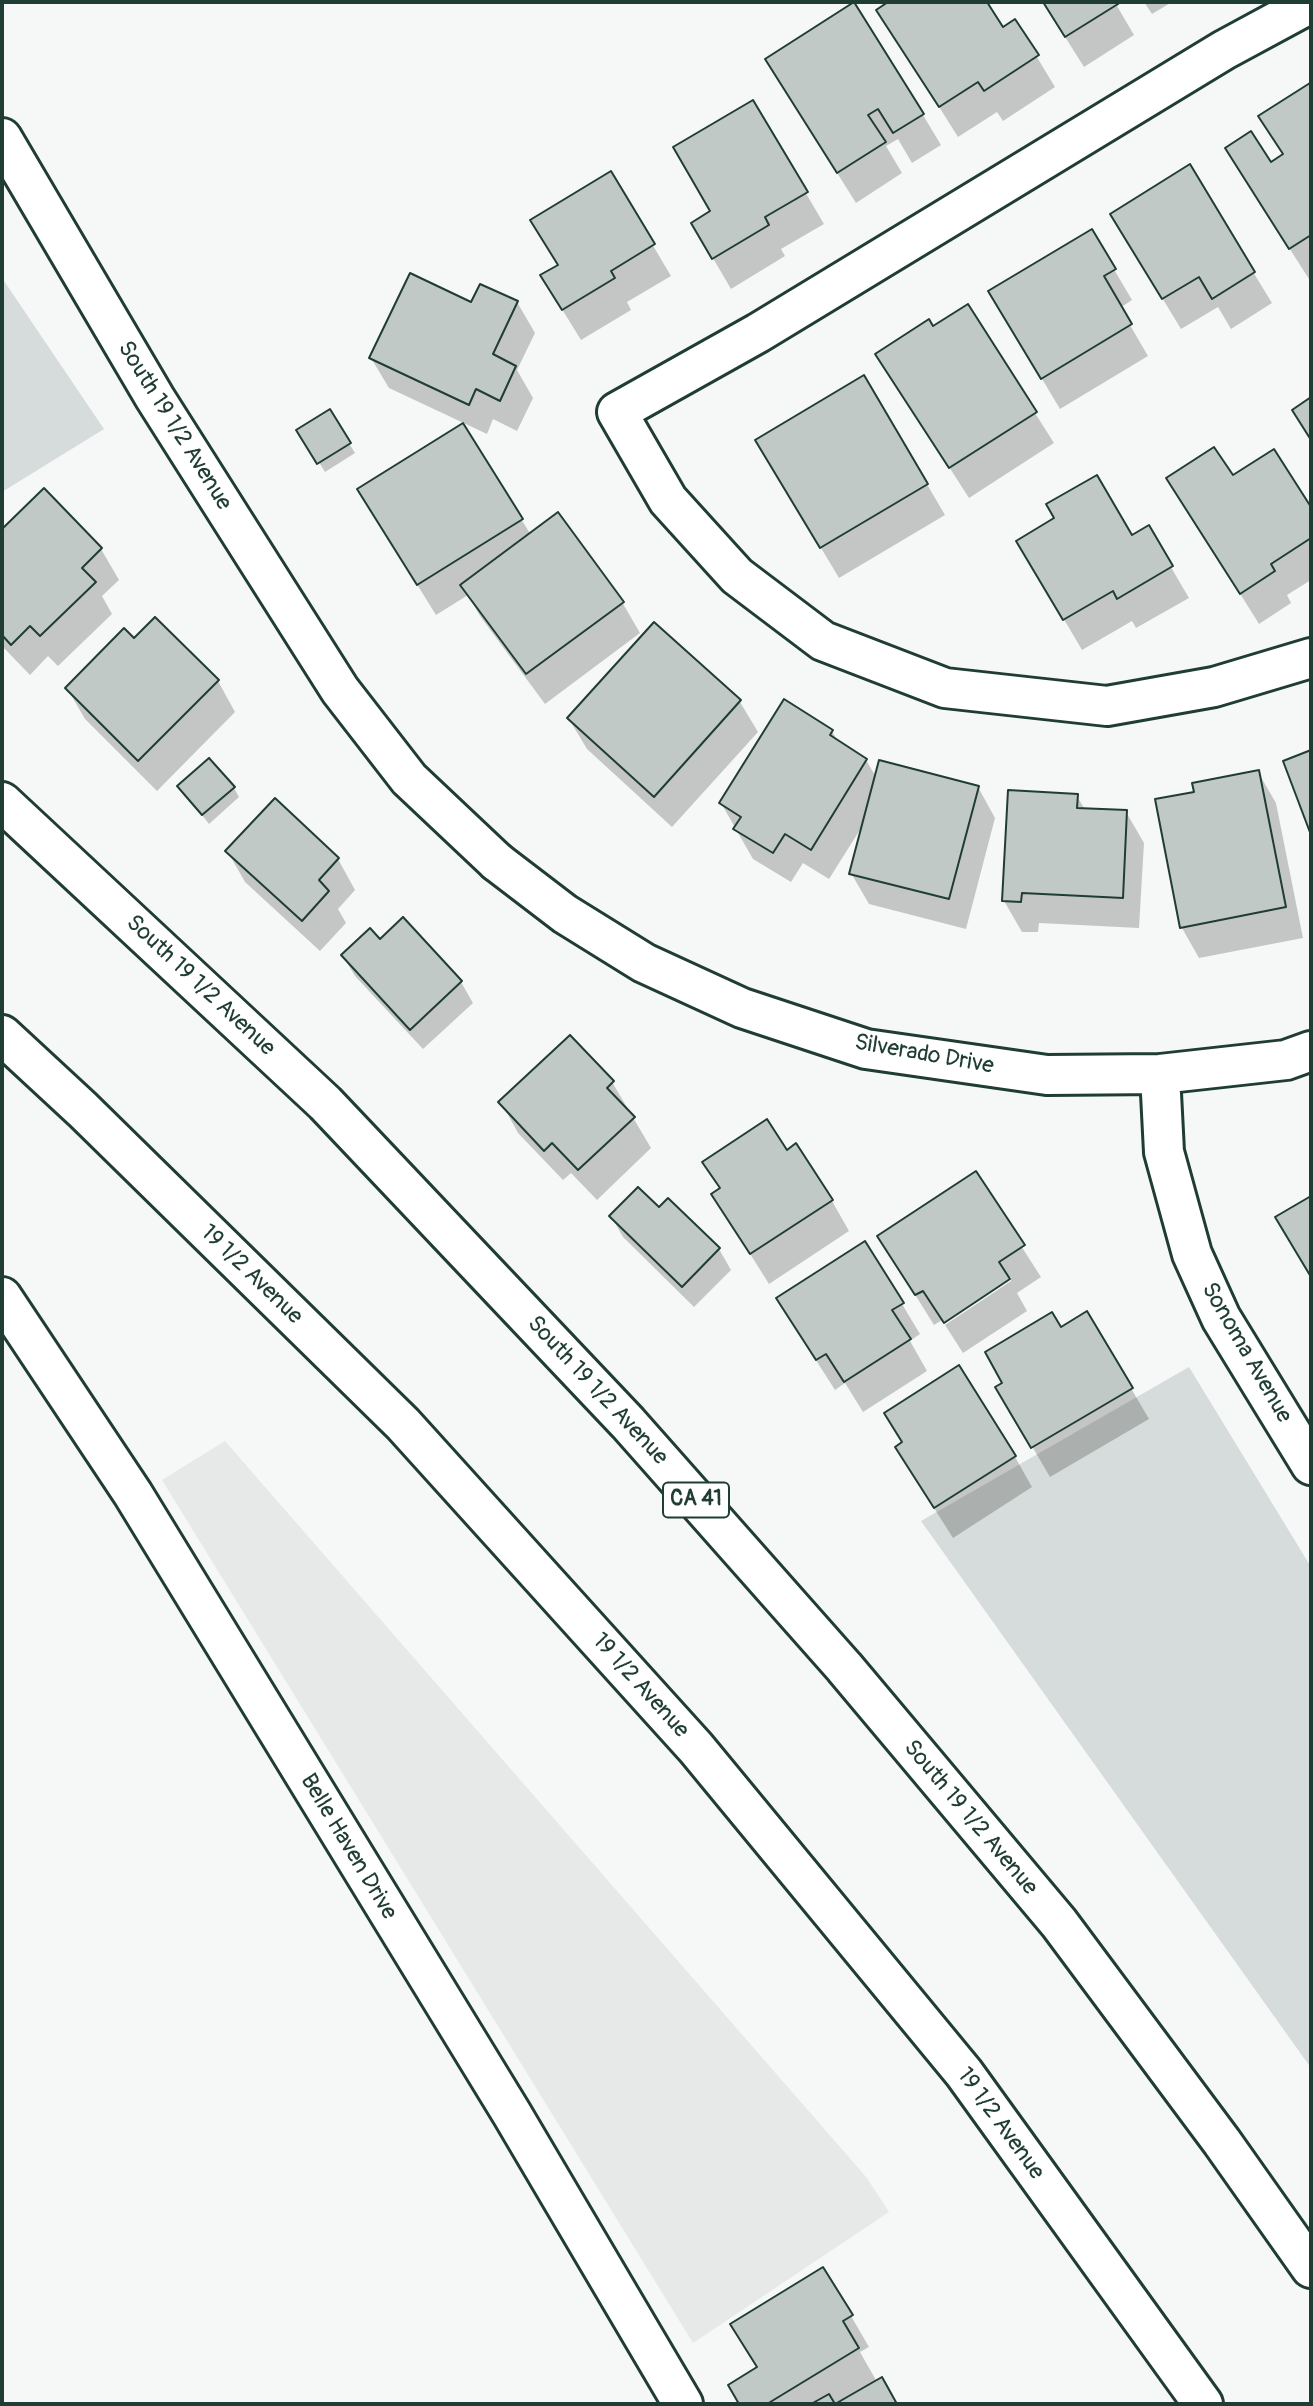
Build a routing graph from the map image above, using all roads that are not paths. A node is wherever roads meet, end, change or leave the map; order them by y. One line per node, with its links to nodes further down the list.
1 (1311, 3): 3 (main road)
2 (2, 138): 5 (main road, South 19 1/2 Avenue)
3 (1311, 658)
4 (2, 802): 11 (main road, South 19 1/2 Avenue / CA 41)
5 (497, 862): 8 (main road, Silverado Drive)
6 (2, 1035): 13 (main road, 19 1/2 Avenue)
7 (1311, 1051): 8 (main road, Silverado Drive)
8 (1160, 1074): 10 (main road, Sonoma Avenue)
9 (2, 1297): 12 (main road, Belle Haven Drive)
10 (1311, 1465)
11 (1311, 2268)
12 (683, 2404)
13 (1203, 2404)

